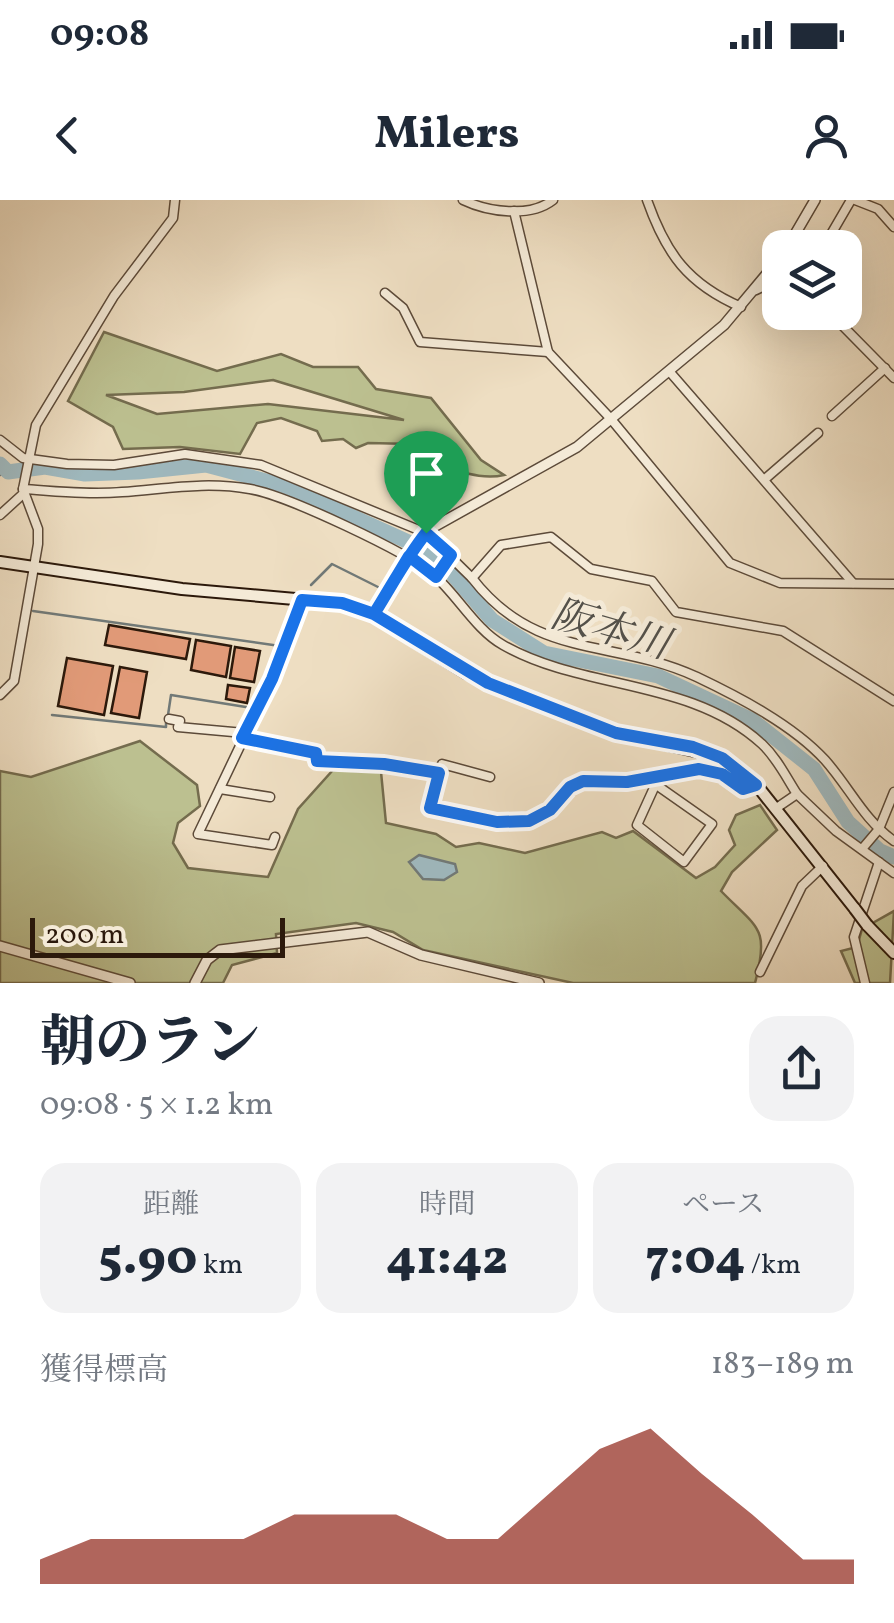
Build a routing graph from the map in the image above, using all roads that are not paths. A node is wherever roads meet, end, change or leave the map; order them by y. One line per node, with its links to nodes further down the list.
1 (175, 200): 25 (street)
2 (463, 200): 7 (street)
3 (553, 200): 7 (street)
4 (647, 200): 15 (street)
5 (814, 200): 9 (street)
6 (853, 200): 8 (street); 10 (street)
7 (514, 211): 17 (street)
8 (894, 227)
9 (797, 230)
10 (835, 230)
11 (762, 282): 13 (street)
12 (762, 287): 13 (street)
13 (756, 290): 15 (street)
14 (386, 293): 17 (street)
15 (740, 307): 19 (street)
16 (847, 330): 18 (street)
17 (548, 352): 22 (street)
18 (886, 368): 20 (street); 21 (street)
19 (669, 371): 22 (street); 26 (street)
20 (894, 378)
21 (832, 416)
22 (611, 419): 29 (street); 36 (street)
23 (818, 433): 26 (street)
24 (0, 440): 25 (street)
25 (26, 458): 27 (street); 29 (street)
26 (765, 479): 36 (street)
27 (23, 491): 28 (street); 30 (street); 33 (street)
28 (0, 515)
29 (424, 535): 30 (street); 31 (street)
30 (410, 554): 34 (street); 39 (street)
31 (451, 555): 34 (street); 35 (street)
32 (0, 562): 33 (main road)
33 (35, 567): 38 (main road); 40 (street)
34 (436, 577): 50 (street)
35 (472, 578): 41 (street); 53 (street)
36 (853, 583): 37 (street)
37 (894, 584)
38 (302, 600): 39 (main road); 43 (street)
39 (374, 614): 47 (main road)
40 (0, 695)
41 (894, 701)
42 (170, 719): 43 (street)
43 (243, 735): 44 (street); 48 (street)
44 (439, 773): 45 (street); 46 (street)
45 (490, 776)
46 (657, 781): 46 (street); 47 (street)
47 (756, 785): 52 (main road)
48 (220, 789): 51 (street); 54 (street)
49 (894, 792): 53 (street)
50 (797, 794): 52 (street); 56 (street)
51 (270, 797)
52 (775, 809): 58 (main road)
53 (878, 830): 55 (street); 56 (street)
54 (275, 837)
55 (894, 841)
56 (864, 847): 57 (street)
57 (879, 862): 59 (street); 66 (street)
58 (823, 866): 61 (main road, bridge); 62 (street)
59 (894, 873)
60 (0, 946): 63 (street)
61 (894, 953)
62 (760, 972)
63 (130, 983)
64 (194, 983): 65 (street)
65 (539, 983)
66 (866, 983)

